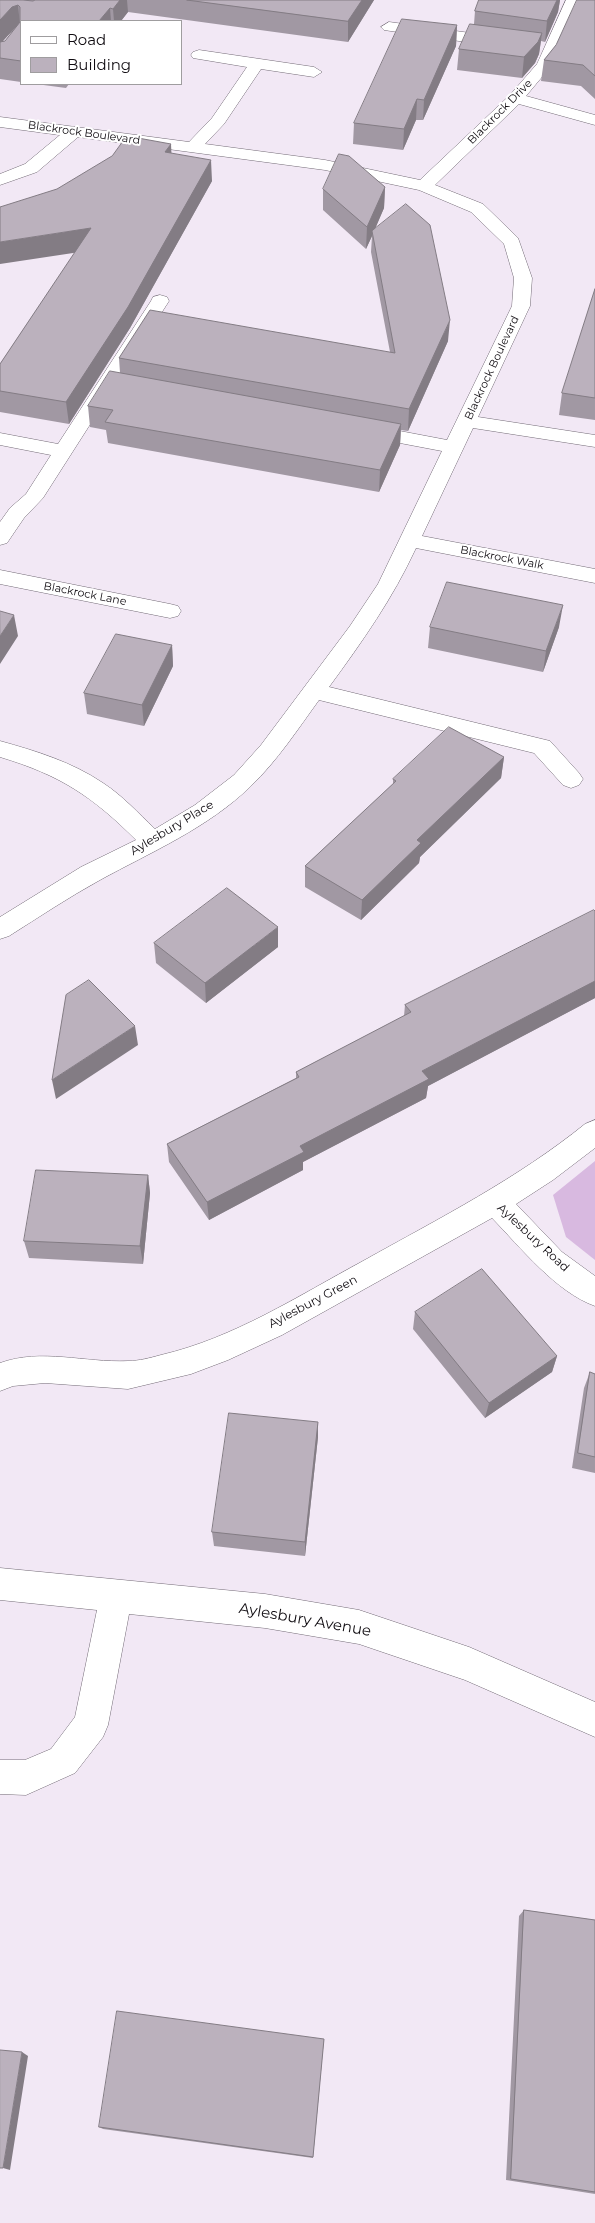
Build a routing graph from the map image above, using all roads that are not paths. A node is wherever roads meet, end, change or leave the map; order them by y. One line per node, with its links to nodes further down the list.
1 (578, 2): 5 (street, Blackrock Drive)
2 (389, 27): 3 (street)
3 (514, 44)
4 (533, 47): 5 (street)
5 (551, 49): 9 (street, Blackrock Drive)
6 (199, 55): 7 (street)
7 (257, 63): 8 (street); 13 (street)
8 (314, 72)
9 (516, 98): 10 (street); 15 (street, Blackrock Drive)
10 (595, 120)
11 (0, 122): 12 (street, Blackrock Boulevard)
12 (74, 132): 13 (street, Blackrock Boulevard); 14 (street)
13 (193, 148): 15 (street, Blackrock Boulevard)
14 (0, 180)
15 (424, 186): 19 (street, Blackrock Boulevard)
16 (160, 301): 17 (street)
17 (108, 385): 18 (street); 24 (street)
18 (127, 388)
19 (466, 421): 22 (street); 23 (street, Blackrock Boulevard)
20 (349, 428): 23 (street)
21 (0, 439): 24 (street)
22 (595, 441)
23 (455, 446): 26 (street, Blackrock Boulevard)
24 (63, 451): 25 (street)
25 (0, 538)
26 (409, 540): 27 (street, Blackrock Walk); 30 (street, Blackrock Boulevard)
27 (595, 576)
28 (0, 577): 29 (street, Blackrock Lane)
29 (170, 611)
30 (315, 691): 32 (street); 33 (street, Aylesbury Place)
31 (0, 749): 33 (street)
32 (571, 779)
33 (153, 842): 34 (street, Aylesbury Place)
34 (0, 929)
35 (595, 1132): 36 (street, Aylesbury Green)
36 (495, 1202): 37 (street, Aylesbury Road); 38 (street, Aylesbury Green)
37 (595, 1293)
38 (0, 1377)
39 (0, 1584): 40 (street, Aylesbury Avenue)
40 (116, 1595): 41 (street, Aylesbury Avenue); 42 (street)
41 (595, 1720)
42 (0, 1776)

